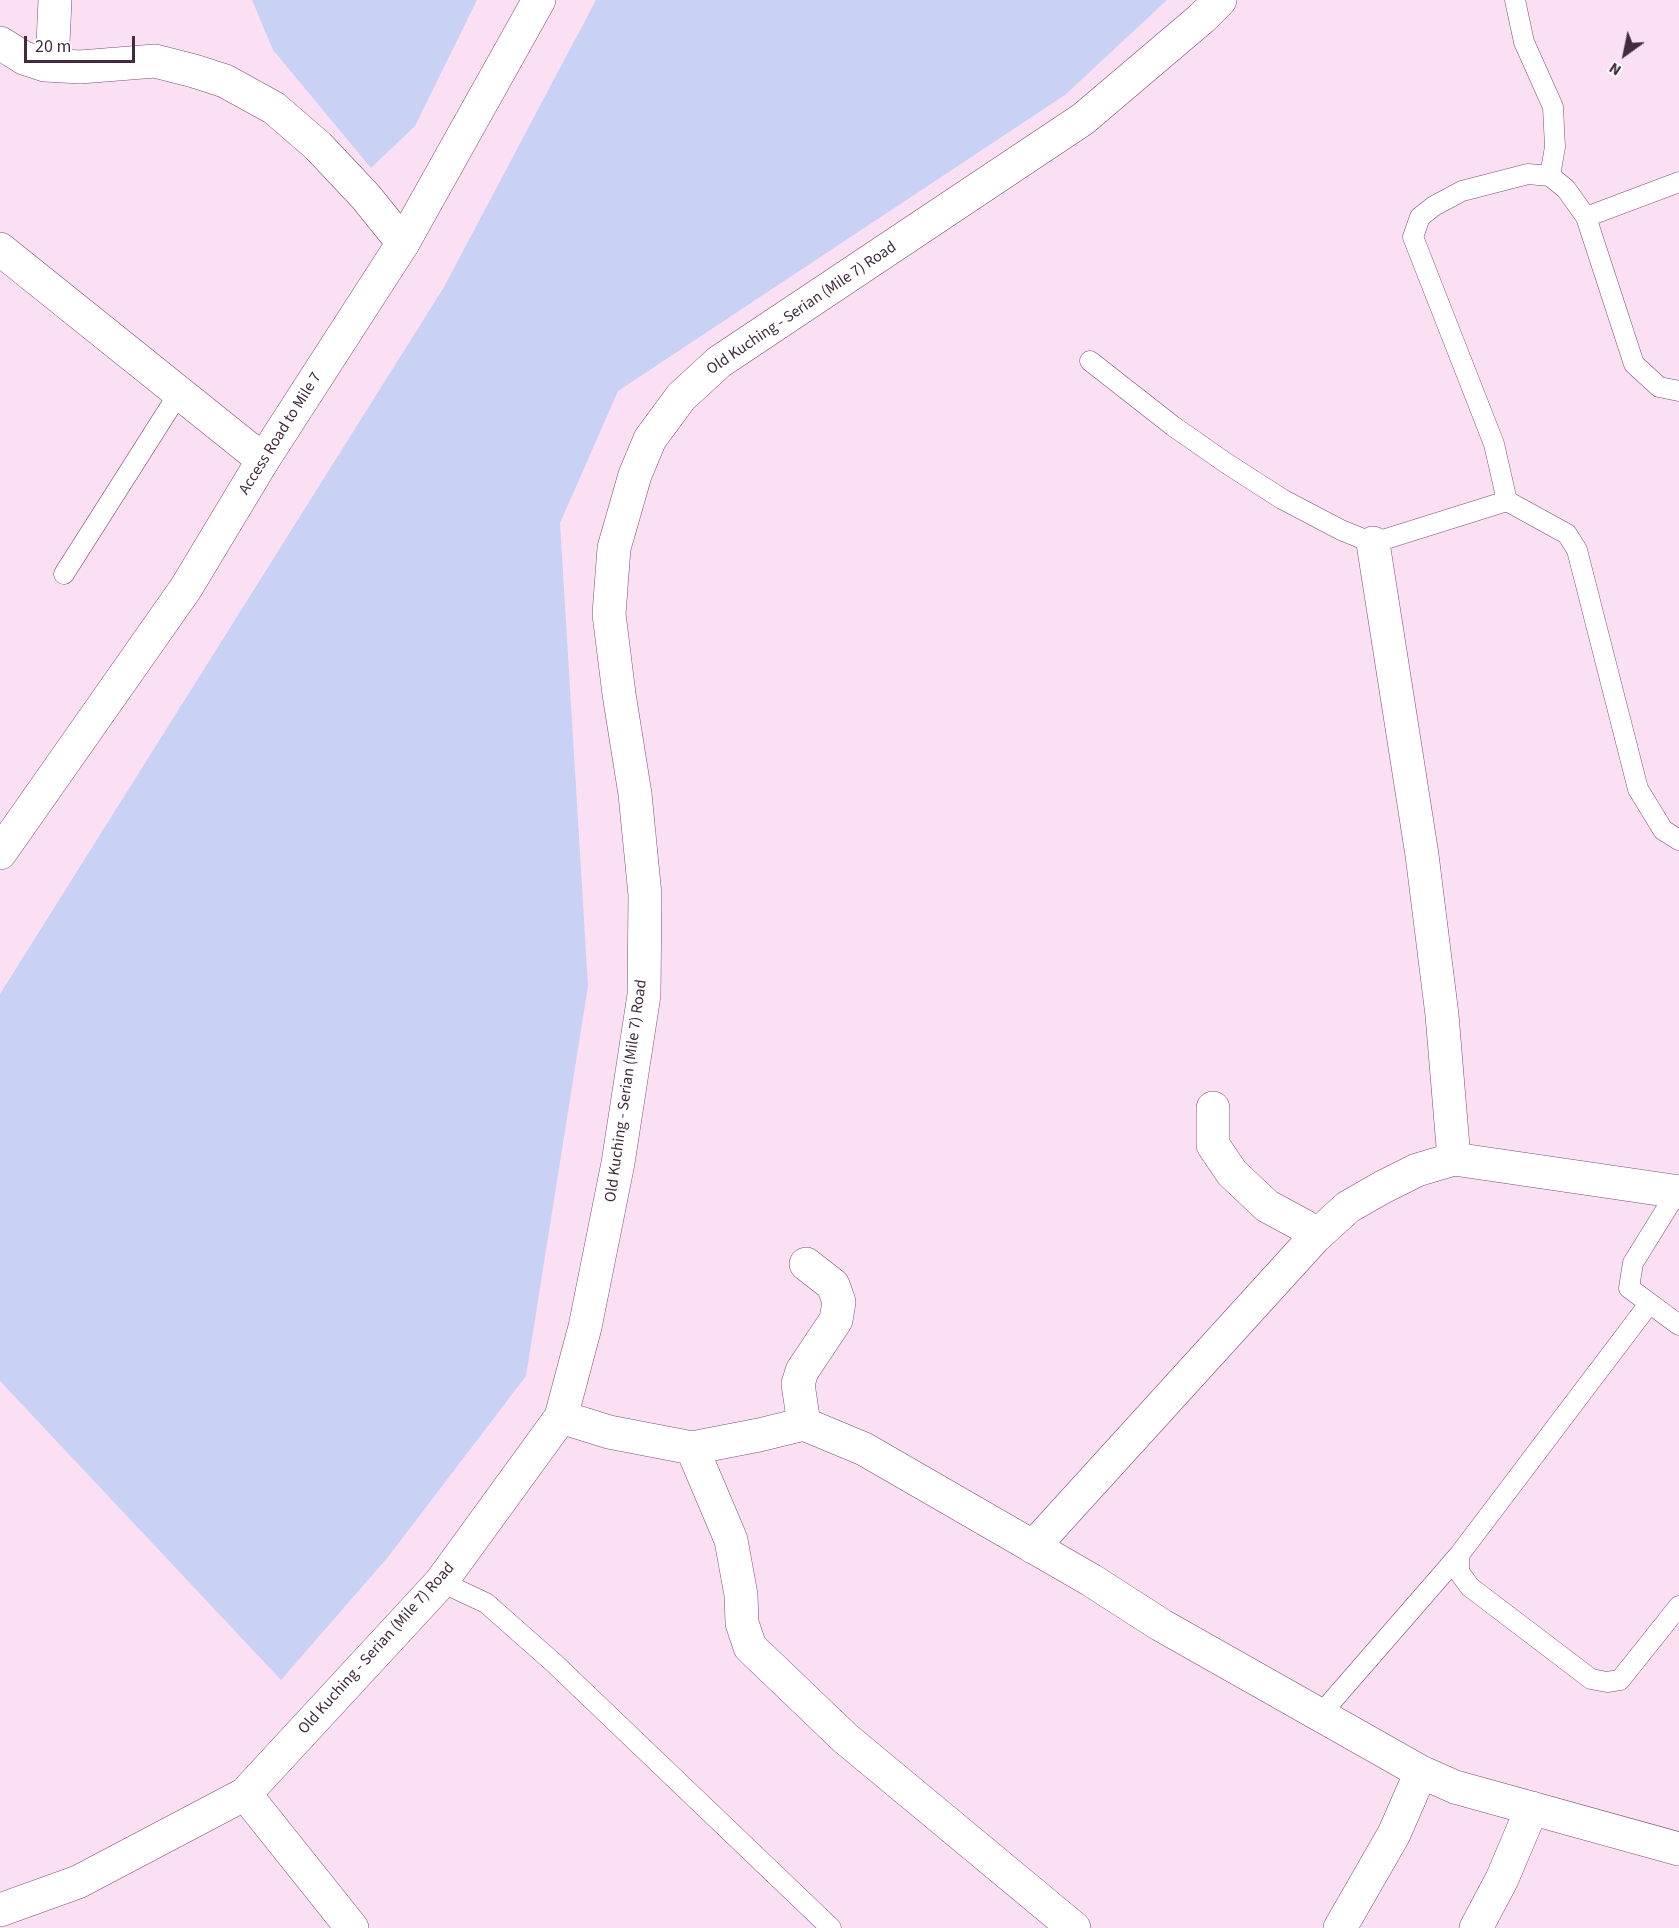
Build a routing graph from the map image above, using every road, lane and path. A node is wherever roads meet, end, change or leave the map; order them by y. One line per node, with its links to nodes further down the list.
1 (55, 0): 6 (street)
2 (539, 0): 10 (street, Access Road to Mile 7)
3 (1220, 0): 28 (street, Old Kuching - Serian (Mile 7) Road)
4 (1515, 0): 7 (lane)
5 (0, 43): 6 (street)
6 (45, 65): 10 (street)
7 (1550, 176): 9 (lane); 16 (lane)
8 (1679, 182): 9 (lane)
9 (1586, 217): 13 (lane)
10 (403, 243): 15 (street, Access Road to Mile 7)
11 (0, 249): 14 (street)
12 (1090, 361): 17 (lane)
13 (1679, 391)
14 (179, 393): 15 (street); 18 (lane)
15 (263, 460): 20 (street, Access Road to Mile 7)
16 (1508, 501): 17 (lane); 19 (lane)
17 (1373, 543): 22 (street)
18 (64, 574)
19 (1679, 840)
20 (0, 853)
21 (1213, 1108): 24 (street)
22 (1454, 1159): 23 (street); 24 (street)
23 (1678, 1192): 26 (lane)
24 (1315, 1237): 31 (street)
25 (806, 1264): 29 (street)
26 (1649, 1304): 27 (lane); 32 (lane)
27 (1679, 1325)
28 (561, 1417): 30 (street); 33 (street, Old Kuching - Serian (Mile 7) Road)
29 (804, 1424): 30 (street); 31 (street)
30 (692, 1448): 43 (street)
31 (1033, 1547): 35 (street)
32 (1460, 1555): 34 (lane); 35 (lane)
33 (441, 1582): 37 (street, Old Kuching - Serian (Mile 7) Road); 42 (lane)
34 (1679, 1606)
35 (1319, 1716): 36 (street)
36 (1421, 1772): 38 (street); 44 (street)
37 (245, 1794): 40 (street, Old Kuching - Serian (Mile 7) Road); 41 (street)
38 (1532, 1808): 39 (street); 45 (street)
39 (1679, 1849)
40 (0, 1910)
41 (352, 1928)
42 (831, 1928)
43 (1074, 1928)
44 (1340, 1928)
45 (1476, 1928)

